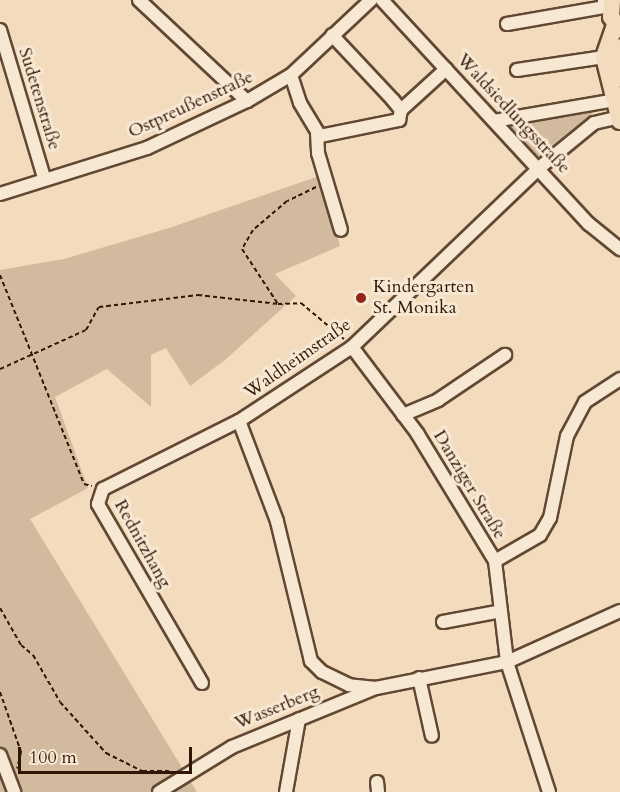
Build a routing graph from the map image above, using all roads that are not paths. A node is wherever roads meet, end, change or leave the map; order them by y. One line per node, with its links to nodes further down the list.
1 (139, 0): 15 (street)
2 (371, 0): 9 (street, Ostpreußenstraße)
3 (382, 0): 12 (street, Waldsiedlungsstraße)
4 (604, 0): 6 (street)
5 (612, 0): 7 (main road)
6 (507, 24)
7 (618, 27): 11 (main road)
8 (0, 30): 21 (street, Sudetenstraße)
9 (332, 35): 14 (street, Ostpreußenstraße); 17 (street)
10 (620, 48): 16 (main road)
11 (604, 57): 13 (street); 16 (main road)
12 (446, 69): 17 (street); 18 (street, Waldsiedlungsstraße)
13 (517, 70)
14 (291, 75): 15 (street, Ostpreußenstraße); 19 (street)
15 (247, 101): 21 (street, Ostpreußenstraße)
16 (618, 109): 18 (street); 20 (street, Waldheimstraße)
17 (401, 110): 19 (street)
18 (494, 121): 20 (street, Waldsiedlungsstraße)
19 (316, 134): 23 (street)
20 (539, 168): 24 (street, Waldsiedlungsstraße); 25 (street, Waldheimstraße)
21 (44, 178): 22 (street, Ostpreußenstraße)
22 (0, 194)
23 (341, 230)
24 (620, 249)
25 (352, 347): 28 (street, Danziger Straße); 29 (street, Waldheimstraße)
26 (505, 355): 28 (street)
27 (620, 379): 30 (street)
28 (403, 415): 30 (street, Danziger Straße)
29 (239, 421): 36 (street, Rednitzhang); 37 (street, Waldheimstraße)
30 (495, 561): 31 (street, Danziger Straße)
31 (501, 611): 33 (street); 34 (street, Danziger Straße)
32 (620, 611): 34 (street, Wasserberg)
33 (443, 622)
34 (507, 662): 35 (street, Wasserberg); 44 (street, Danziger Straße)
35 (419, 678): 37 (street, Wasserberg); 39 (street)
36 (202, 683)
37 (376, 688): 38 (street, Wasserberg)
38 (298, 719): 42 (street, Wasserberg); 43 (street)
39 (432, 735)
40 (0, 755): 41 (street)
41 (15, 792)
42 (159, 792)
43 (286, 792)
44 (549, 792)

